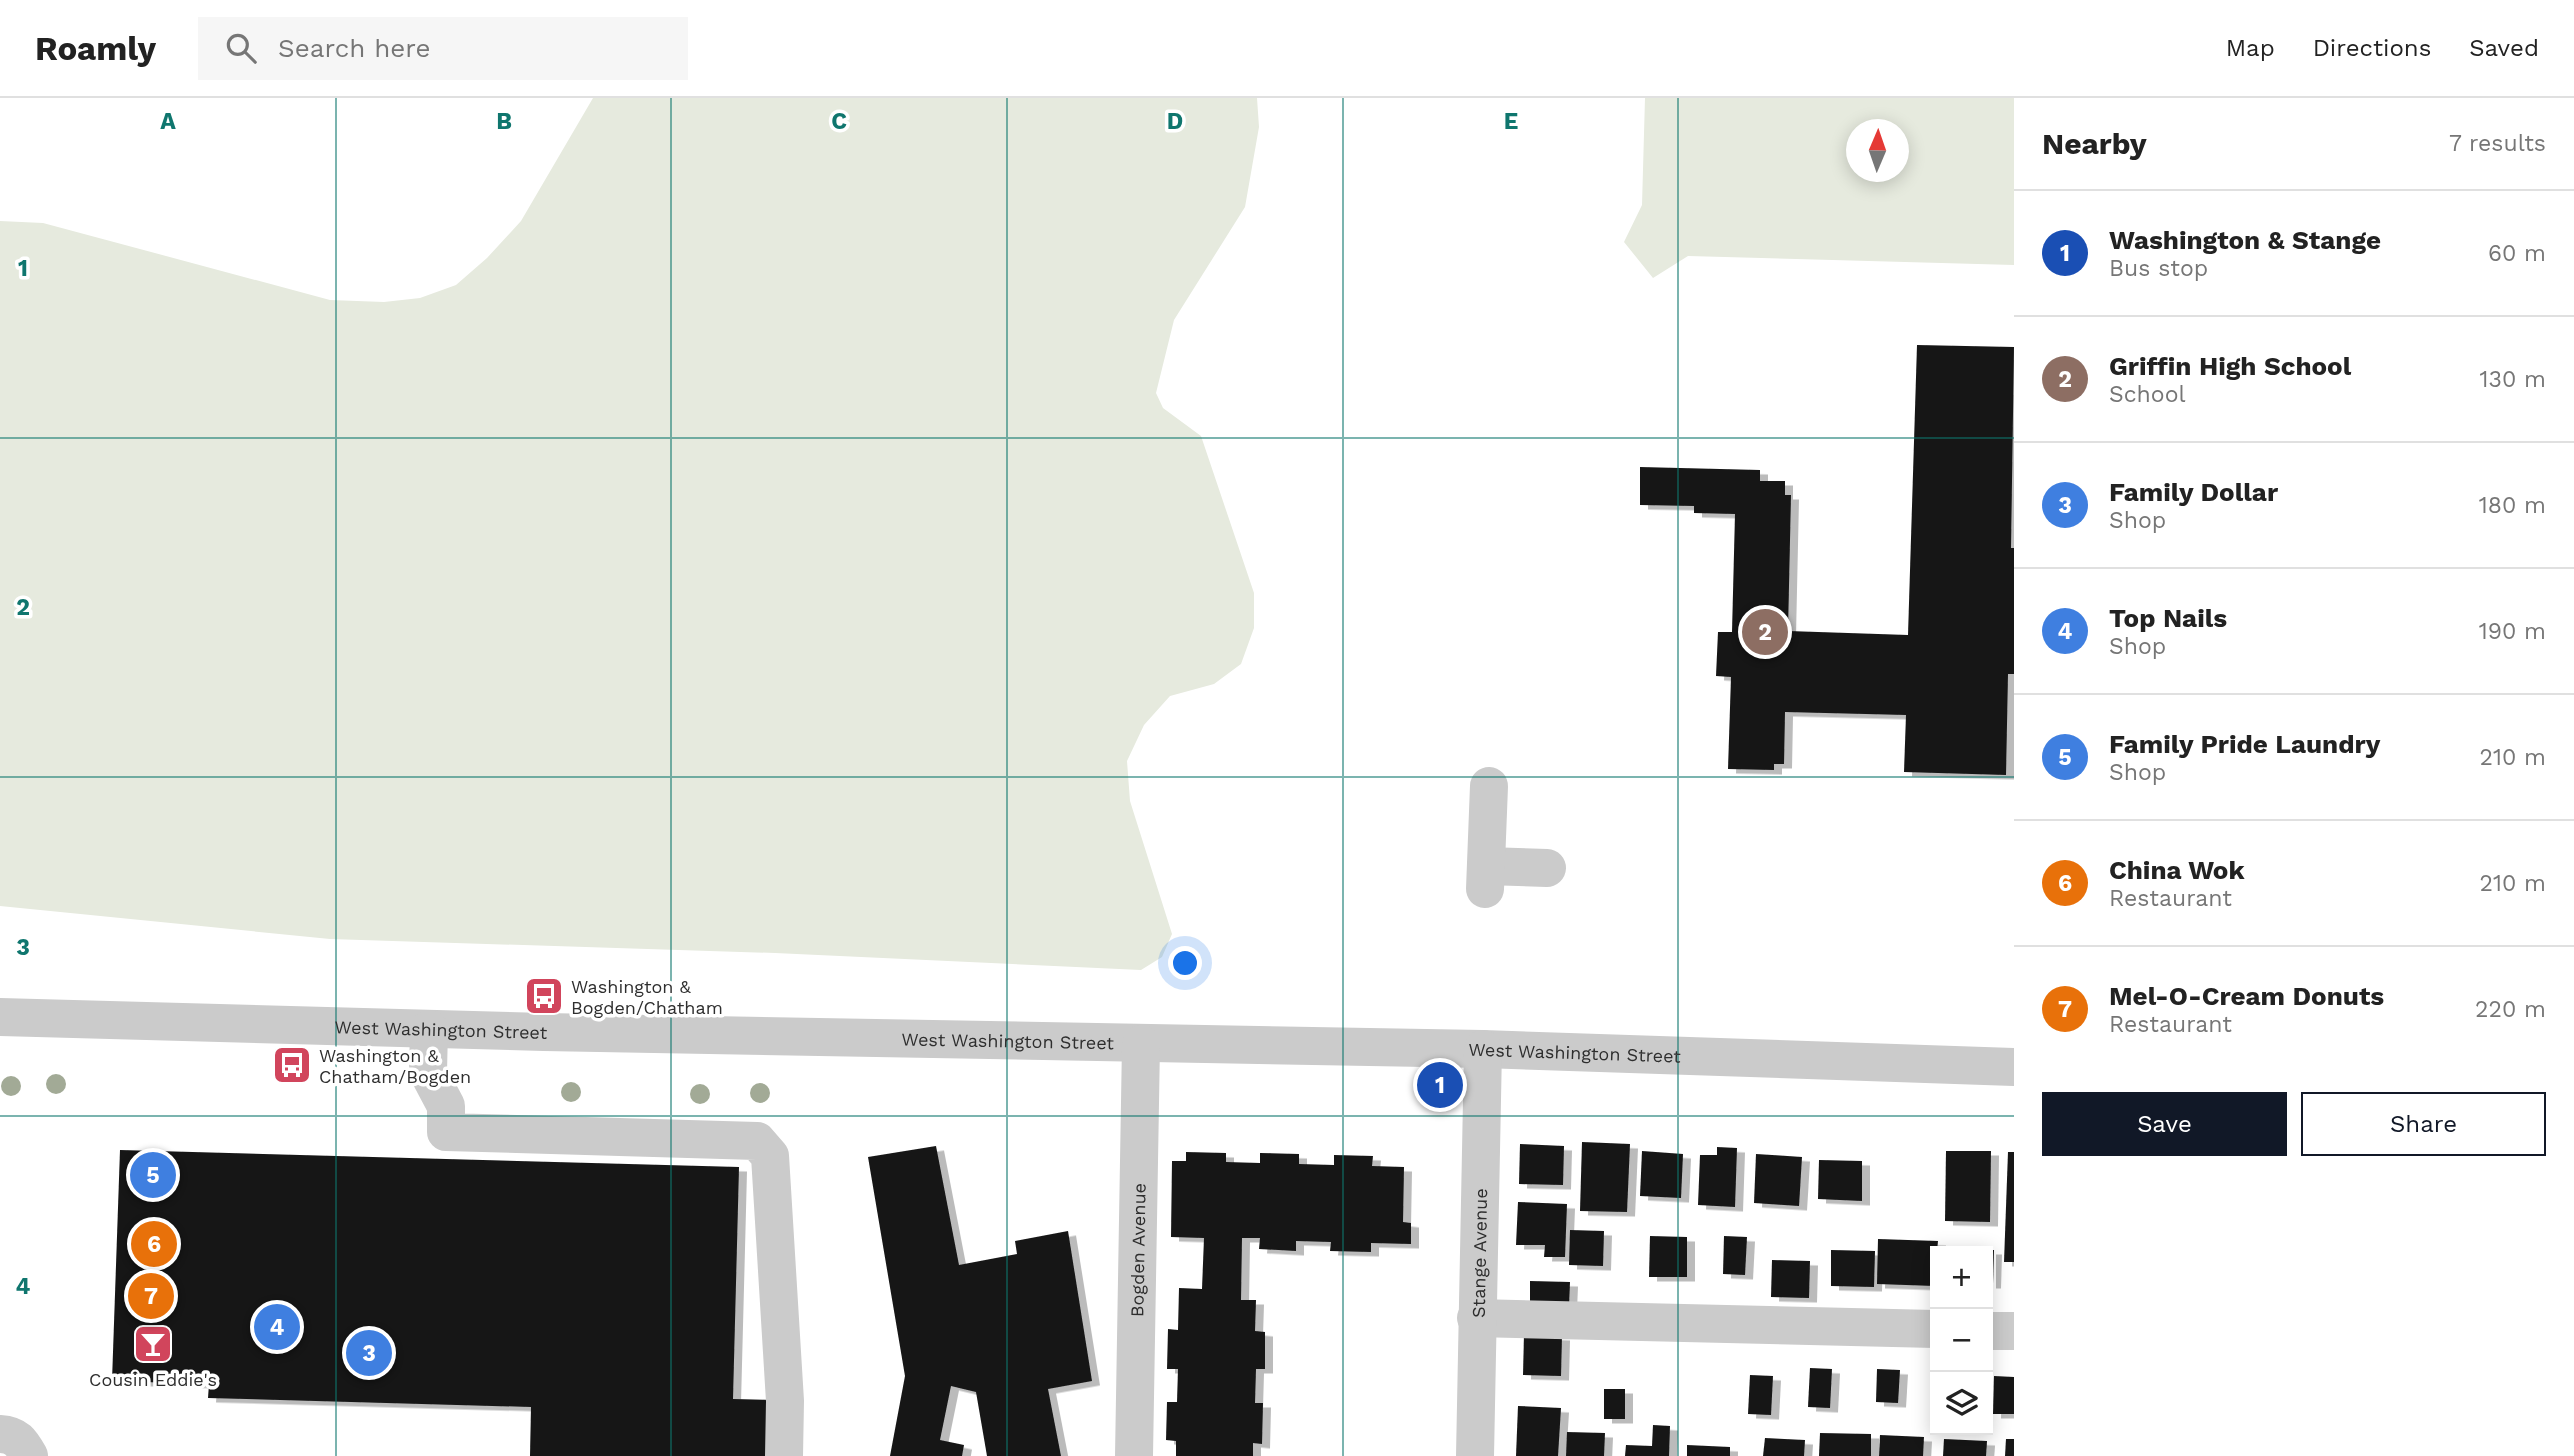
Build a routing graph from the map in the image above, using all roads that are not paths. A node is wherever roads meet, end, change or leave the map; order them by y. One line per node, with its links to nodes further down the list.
1 (1489, 786): 2 (street)
2 (1547, 868)
3 (0, 1017): 4 (street, West Washington Street)
4 (429, 1029): 5 (street, West Washington Street); 14 (street)
5 (1141, 1044): 6 (street, West Washington Street); 15 (street, Bogden Avenue)
6 (1483, 1049): 7 (street, West Washington Street); 8 (street, Stange Avenue)
7 (2014, 1068)
8 (1476, 1318): 9 (street); 16 (street, Stange Avenue)
9 (1930, 1329)
10 (1993, 1331): 11 (street)
11 (2014, 1331)
12 (0, 1434): 13 (street)
13 (29, 1456)
14 (784, 1456)
15 (1134, 1456)
16 (1475, 1456)

